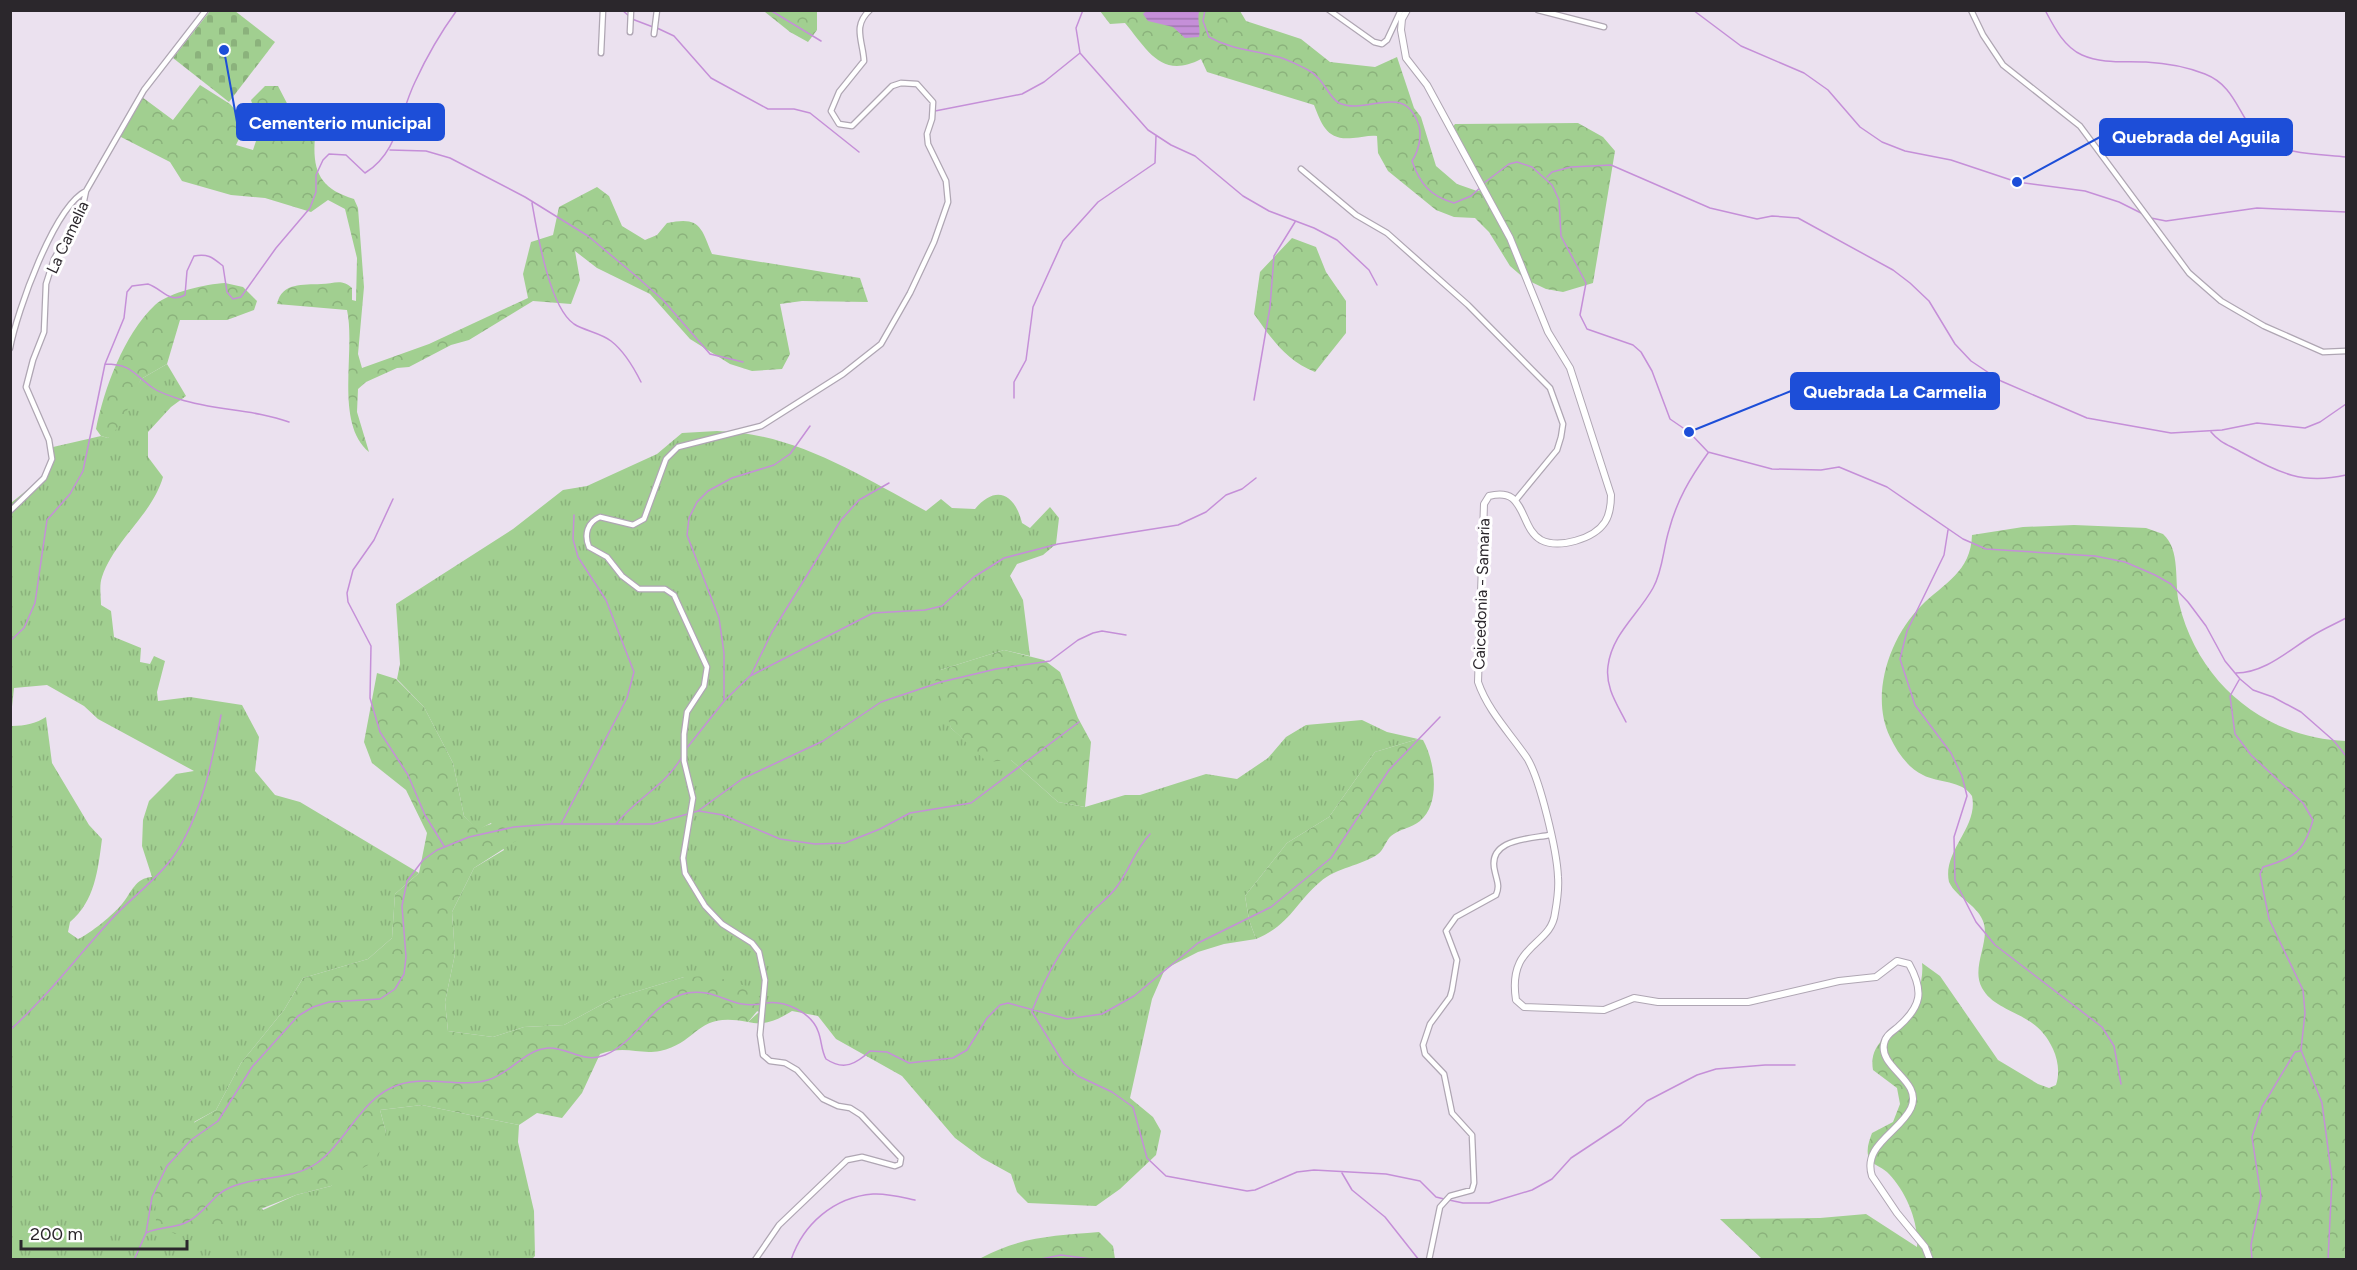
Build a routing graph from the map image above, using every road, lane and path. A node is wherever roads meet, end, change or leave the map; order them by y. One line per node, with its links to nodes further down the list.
1 (206, 10): 17 (street, La Camelia)
2 (603, 10): 15 (street)
3 (631, 10): 13 (street)
4 (657, 10): 14 (street)
5 (870, 10): 23 (street)
6 (1329, 10): 7 (street)
7 (1401, 10)
8 (1407, 10): 20 (street)
9 (1538, 10): 11 (street)
10 (1971, 10): 19 (street)
11 (1550, 12): 12 (street)
12 (1604, 27)
13 (630, 32)
14 (654, 34)
15 (602, 53)
16 (1301, 169): 20 (street)
17 (87, 191): 18 (street); 21 (street, La Camelia)
18 (10, 348)
19 (2346, 351)
20 (1515, 501): 22 (street, Caicedonia - Samaria)
21 (10, 511)
22 (1550, 835): 24 (street); 25 (street, Caicedonia - Samaria)
23 (754, 1260)
24 (1429, 1260)
25 (1930, 1260)

